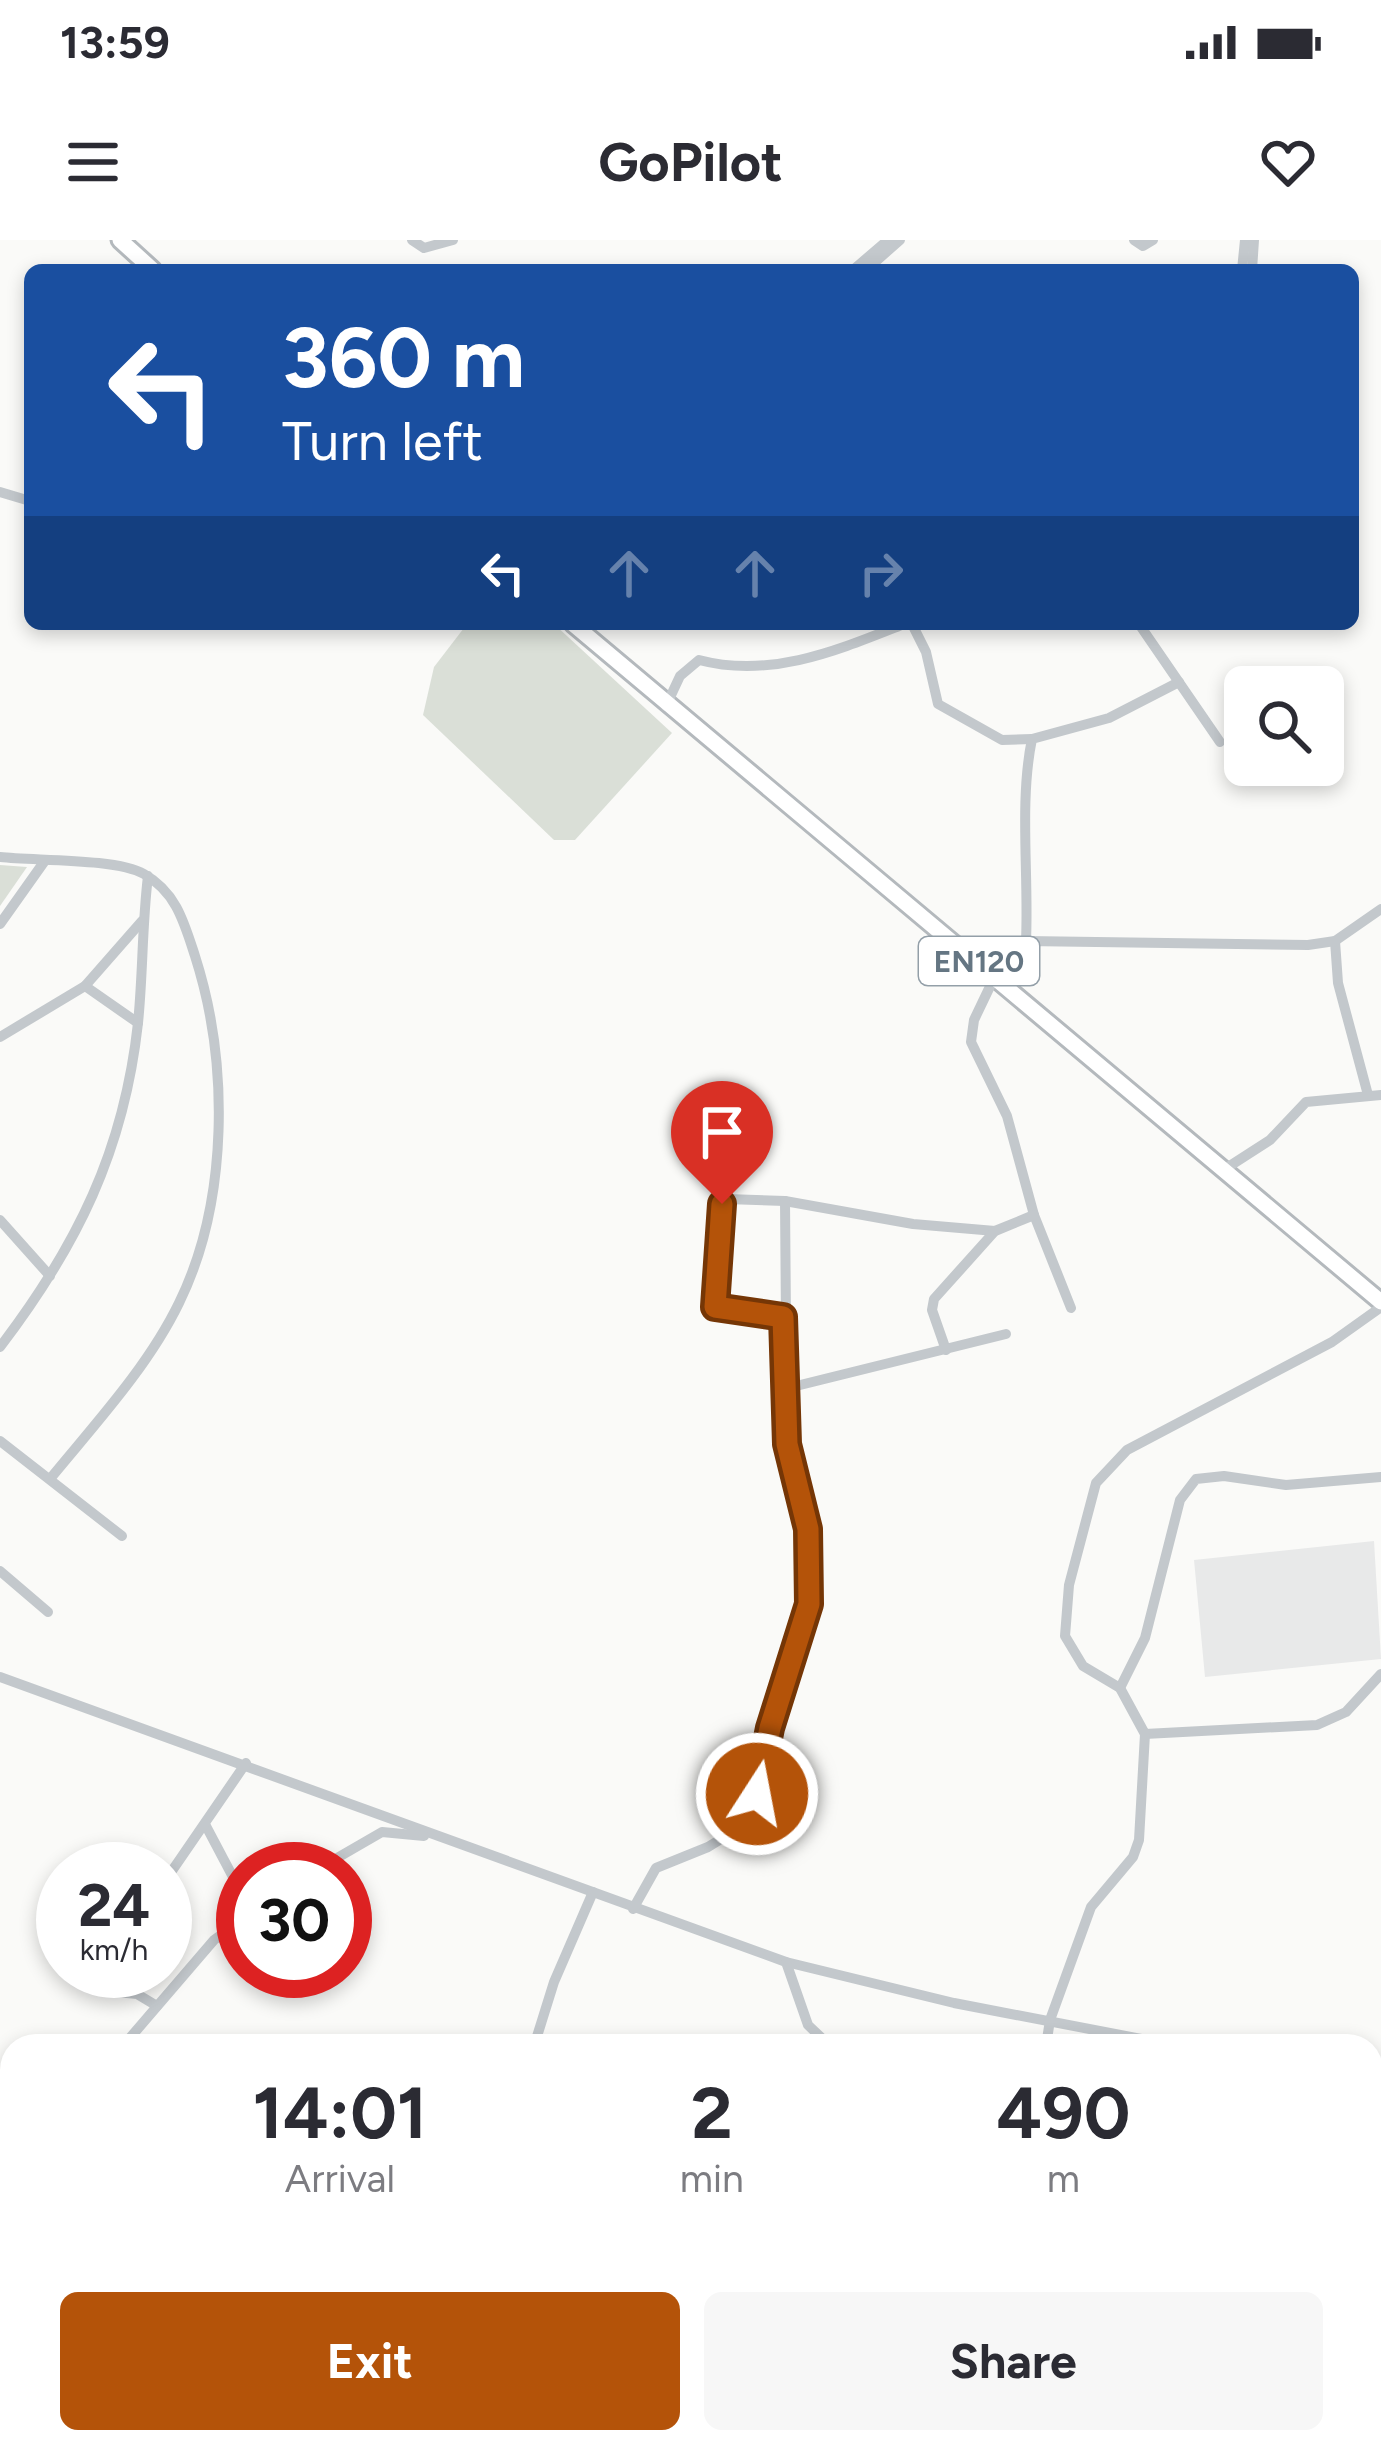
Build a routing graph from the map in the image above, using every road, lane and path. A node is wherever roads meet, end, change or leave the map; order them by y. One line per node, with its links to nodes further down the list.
1 (120, 240): 9 (highway)
2 (412, 240): 3 (street)
3 (453, 240)
4 (888, 240): 10 (street)
5 (899, 240): 11 (street)
6 (1120, 240): 8 (street)
7 (1153, 240): 8 (street)
8 (1135, 241)
9 (146, 264)
10 (860, 264)
11 (873, 264)
12 (580, 630): 17 (highway, EN120)
13 (892, 630): 17 (street)
14 (912, 630): 18 (street)
15 (1143, 630): 16 (street)
16 (1179, 682): 18 (street); 19 (street)
17 (666, 706): 28 (highway, EN120)
18 (1032, 739): 26 (street)
19 (1220, 742)
20 (0, 857): 21 (street)
21 (44, 862): 22 (street); 25 (street)
22 (148, 876): 24 (street); 49 (street)
23 (1381, 909): 27 (street)
24 (142, 921): 30 (street); 31 (street)
25 (0, 924)
26 (1026, 941): 27 (street); 28 (street)
27 (1335, 941): 33 (street)
28 (975, 958): 29 (highway, EN120)
29 (994, 976): 34 (highway, EN120); 36 (street)
30 (85, 986): 31 (street); 32 (street)
31 (138, 1022): 39 (street)
32 (0, 1036)
33 (1375, 1095): 34 (street)
34 (1226, 1168): 40 (highway, EN120)
35 (785, 1201): 38 (street); 42 (street); 42 (street)
36 (1034, 1215): 38 (street); 41 (street)
37 (0, 1220): 39 (street)
38 (995, 1231): 45 (street)
39 (50, 1276): 44 (street)
40 (1381, 1304): 55 (street)
41 (1071, 1308)
42 (783, 1317): 46 (street)
43 (1006, 1334): 45 (street)
44 (0, 1347)
45 (946, 1350): 46 (street)
46 (784, 1389): 64 (street)
47 (0, 1441): 49 (street)
48 (1381, 1477): 55 (street)
49 (50, 1479): 50 (street)
50 (122, 1536)
51 (0, 1571): 52 (street)
52 (48, 1612)
53 (1381, 1674): 56 (street)
54 (0, 1677): 57 (street)
55 (1120, 1688): 56 (street)
56 (1145, 1734): 69 (street)
57 (246, 1763): 58 (street); 59 (street)
58 (206, 1826): 61 (street); 62 (street)
59 (439, 1838): 60 (street); 63 (street)
60 (365, 1842)
61 (192, 1845)
62 (216, 1845)
63 (593, 1892): 64 (street); 71 (street)
64 (633, 1909): 66 (street)
65 (216, 1939): 68 (street)
66 (786, 1962): 69 (street); 72 (street)
67 (142, 1998): 68 (street)
68 (157, 2006): 70 (street)
69 (1050, 2020): 73 (street); 74 (street)
70 (133, 2034)
71 (538, 2034)
72 (817, 2034)
73 (1048, 2034)
74 (1119, 2034)

